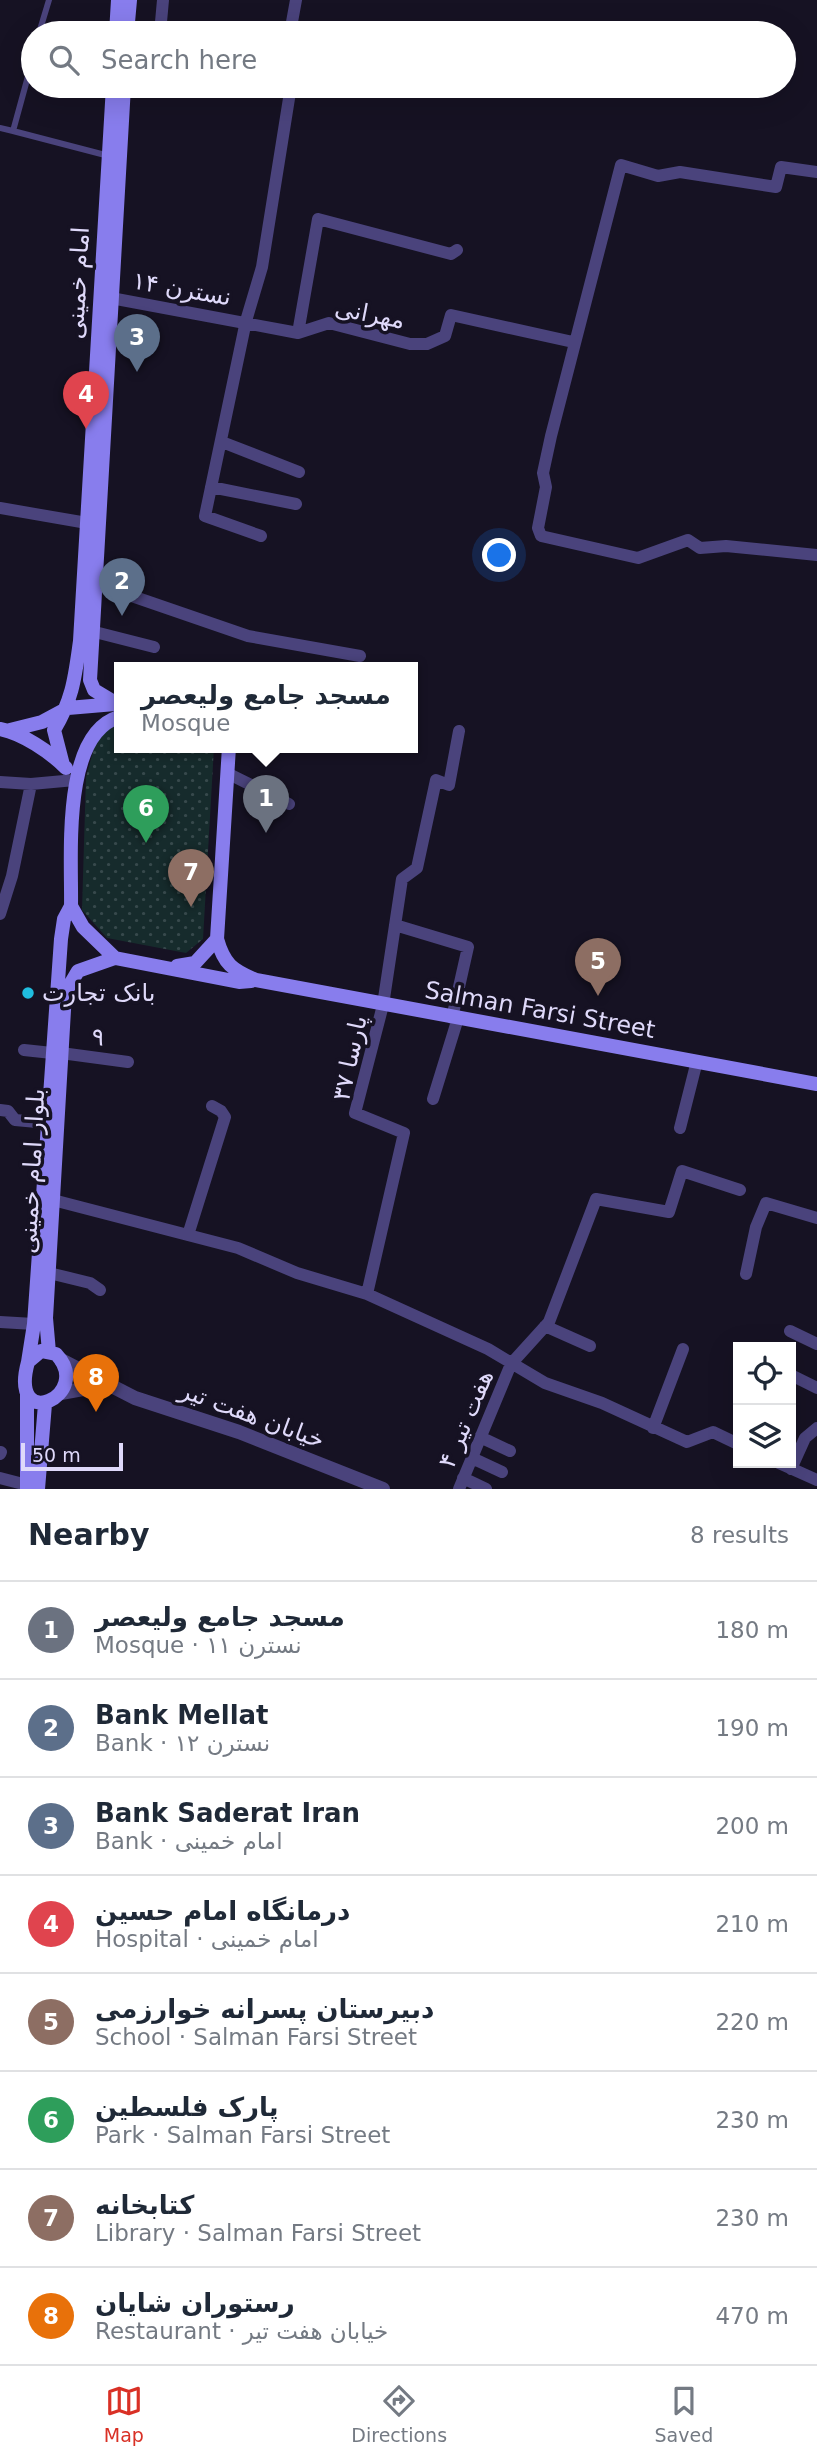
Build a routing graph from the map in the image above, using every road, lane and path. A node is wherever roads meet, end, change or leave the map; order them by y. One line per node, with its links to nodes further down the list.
1 (49, 0): 6 (lane)
2 (118, 0): 7 (main road)
3 (130, 0): 8 (main road)
4 (163, 0): 9 (street)
5 (296, 0): 10 (street)
6 (43, 21)
7 (117, 21)
8 (128, 21)
9 (161, 21)
10 (292, 21)
11 (22, 98): 16 (lane)
12 (112, 98): 17 (main road, امام خمینی)
13 (123, 98): 20 (main road, امام خمینی)
14 (289, 98): 21 (street)
15 (0, 128): 16 (lane)
16 (13, 131): 17 (lane)
17 (109, 156): 29 (main road, امام خمینی)
18 (817, 172): 23 (street)
19 (457, 250): 22 (street)
20 (111, 298): 21 (street, نسترن ۱۴); 32 (main road, امام خمینی)
21 (246, 321): 22 (street, مهرانی); 24 (street)
22 (298, 333): 23 (street, مهرانی)
23 (573, 342): 31 (street)
24 (222, 442): 25 (street); 26 (street)
25 (299, 472)
26 (211, 487): 27 (street); 30 (street)
27 (296, 504)
28 (0, 508): 29 (street)
29 (87, 523): 37 (main road, امام خمینی)
30 (261, 536)
31 (817, 555)
32 (94, 583): 33 (main road, امام خمینی); 35 (street)
33 (91, 631): 34 (street); 36 (main road, امام خمینی)
34 (154, 647)
35 (360, 656)
36 (114, 706)
37 (68, 708): 38 (main road); 40 (main road); 43 (main road, امام خمینی)
38 (114, 709)
39 (114, 714): 45 (main road, بلوار امام خمینی)
40 (5, 729): 43 (main road)
41 (459, 731): 51 (street)
42 (229, 753): 44 (main road)
43 (63, 765): 45 (main road)
44 (227, 773): 48 (street); 52 (main road)
45 (75, 780): 47 (street); 49 (main road, بلوار امام خمینی)
46 (0, 782): 47 (street)
47 (31, 784): 50 (street)
48 (289, 804)
49 (71, 906): 53 (main road); 59 (main road, بلوار امام خمینی)
50 (0, 914)
51 (396, 925): 56 (street); 57 (street)
52 (217, 939): 54 (main road); 55 (main road)
53 (116, 958): 54 (main road); 59 (main road, بلوار امام خمینی)
54 (165, 968): 55 (main road)
55 (256, 980): 56 (main road, Salman Farsi Street)
56 (383, 1005): 57 (main road, Salman Farsi Street); 75 (street, پارسا ۳۷)
57 (455, 1018): 60 (main road, Salman Farsi Street); 63 (street)
58 (24, 1050): 59 (street, ۹)
59 (57, 1053): 61 (street, ۹); 66 (main road, بلوار امام خمینی); 69 (main road, بلوار امام خمینی)
60 (697, 1061): 62 (main road, Salman Farsi Street); 67 (street)
61 (128, 1062)
62 (817, 1084)
63 (433, 1099)
64 (212, 1107): 71 (street)
65 (4, 1110): 66 (street)
66 (48, 1123): 77 (main road, بلوار امام خمینی)
67 (680, 1128)
68 (740, 1189): 78 (street, هفت تیر ۴)
69 (53, 1200): 71 (street); 72 (main road, بلوار امام خمینی)
70 (817, 1218): 73 (street)
71 (188, 1235): 75 (street)
72 (49, 1273): 74 (street); 83 (main road, بلوار امام خمینی)
73 (746, 1274)
74 (100, 1290)
75 (367, 1294): 85 (street)
76 (0, 1322): 77 (street)
77 (34, 1324): 84 (main road, بلوار امام خمینی)
78 (545, 1326): 81 (street); 85 (street, هفت تیر ۴)
79 (790, 1331): 80 (street)
80 (817, 1344)
81 (590, 1346)
82 (682, 1349): 92 (street)
83 (55, 1356): 84 (main road); 87 (street, خیابان هفت تیر); 89 (main road)
84 (28, 1362): 90 (main road)
85 (515, 1367): 92 (street); 94 (street, هفت تیر ۴)
86 (796, 1378): 88 (street)
87 (105, 1385): 89 (street); 104 (street, خیابان هفت تیر)
88 (817, 1388)
89 (61, 1393): 91 (main road)
90 (27, 1394): 91 (main road); 103 (main road)
91 (45, 1404): 103 (main road)
92 (653, 1428): 95 (street)
93 (817, 1428): 98 (street)
94 (481, 1437): 96 (street); 97 (street, هفت تیر ۴)
95 (733, 1442)
96 (510, 1451)
97 (472, 1458): 99 (street); 102 (street, هفت تیر ۴)
98 (791, 1469): 101 (street)
99 (502, 1472)
100 (0, 1478): 103 (street)
101 (817, 1480)
102 (461, 1484): 105 (street)
103 (31, 1488)
104 (383, 1489)
105 (486, 1489)

